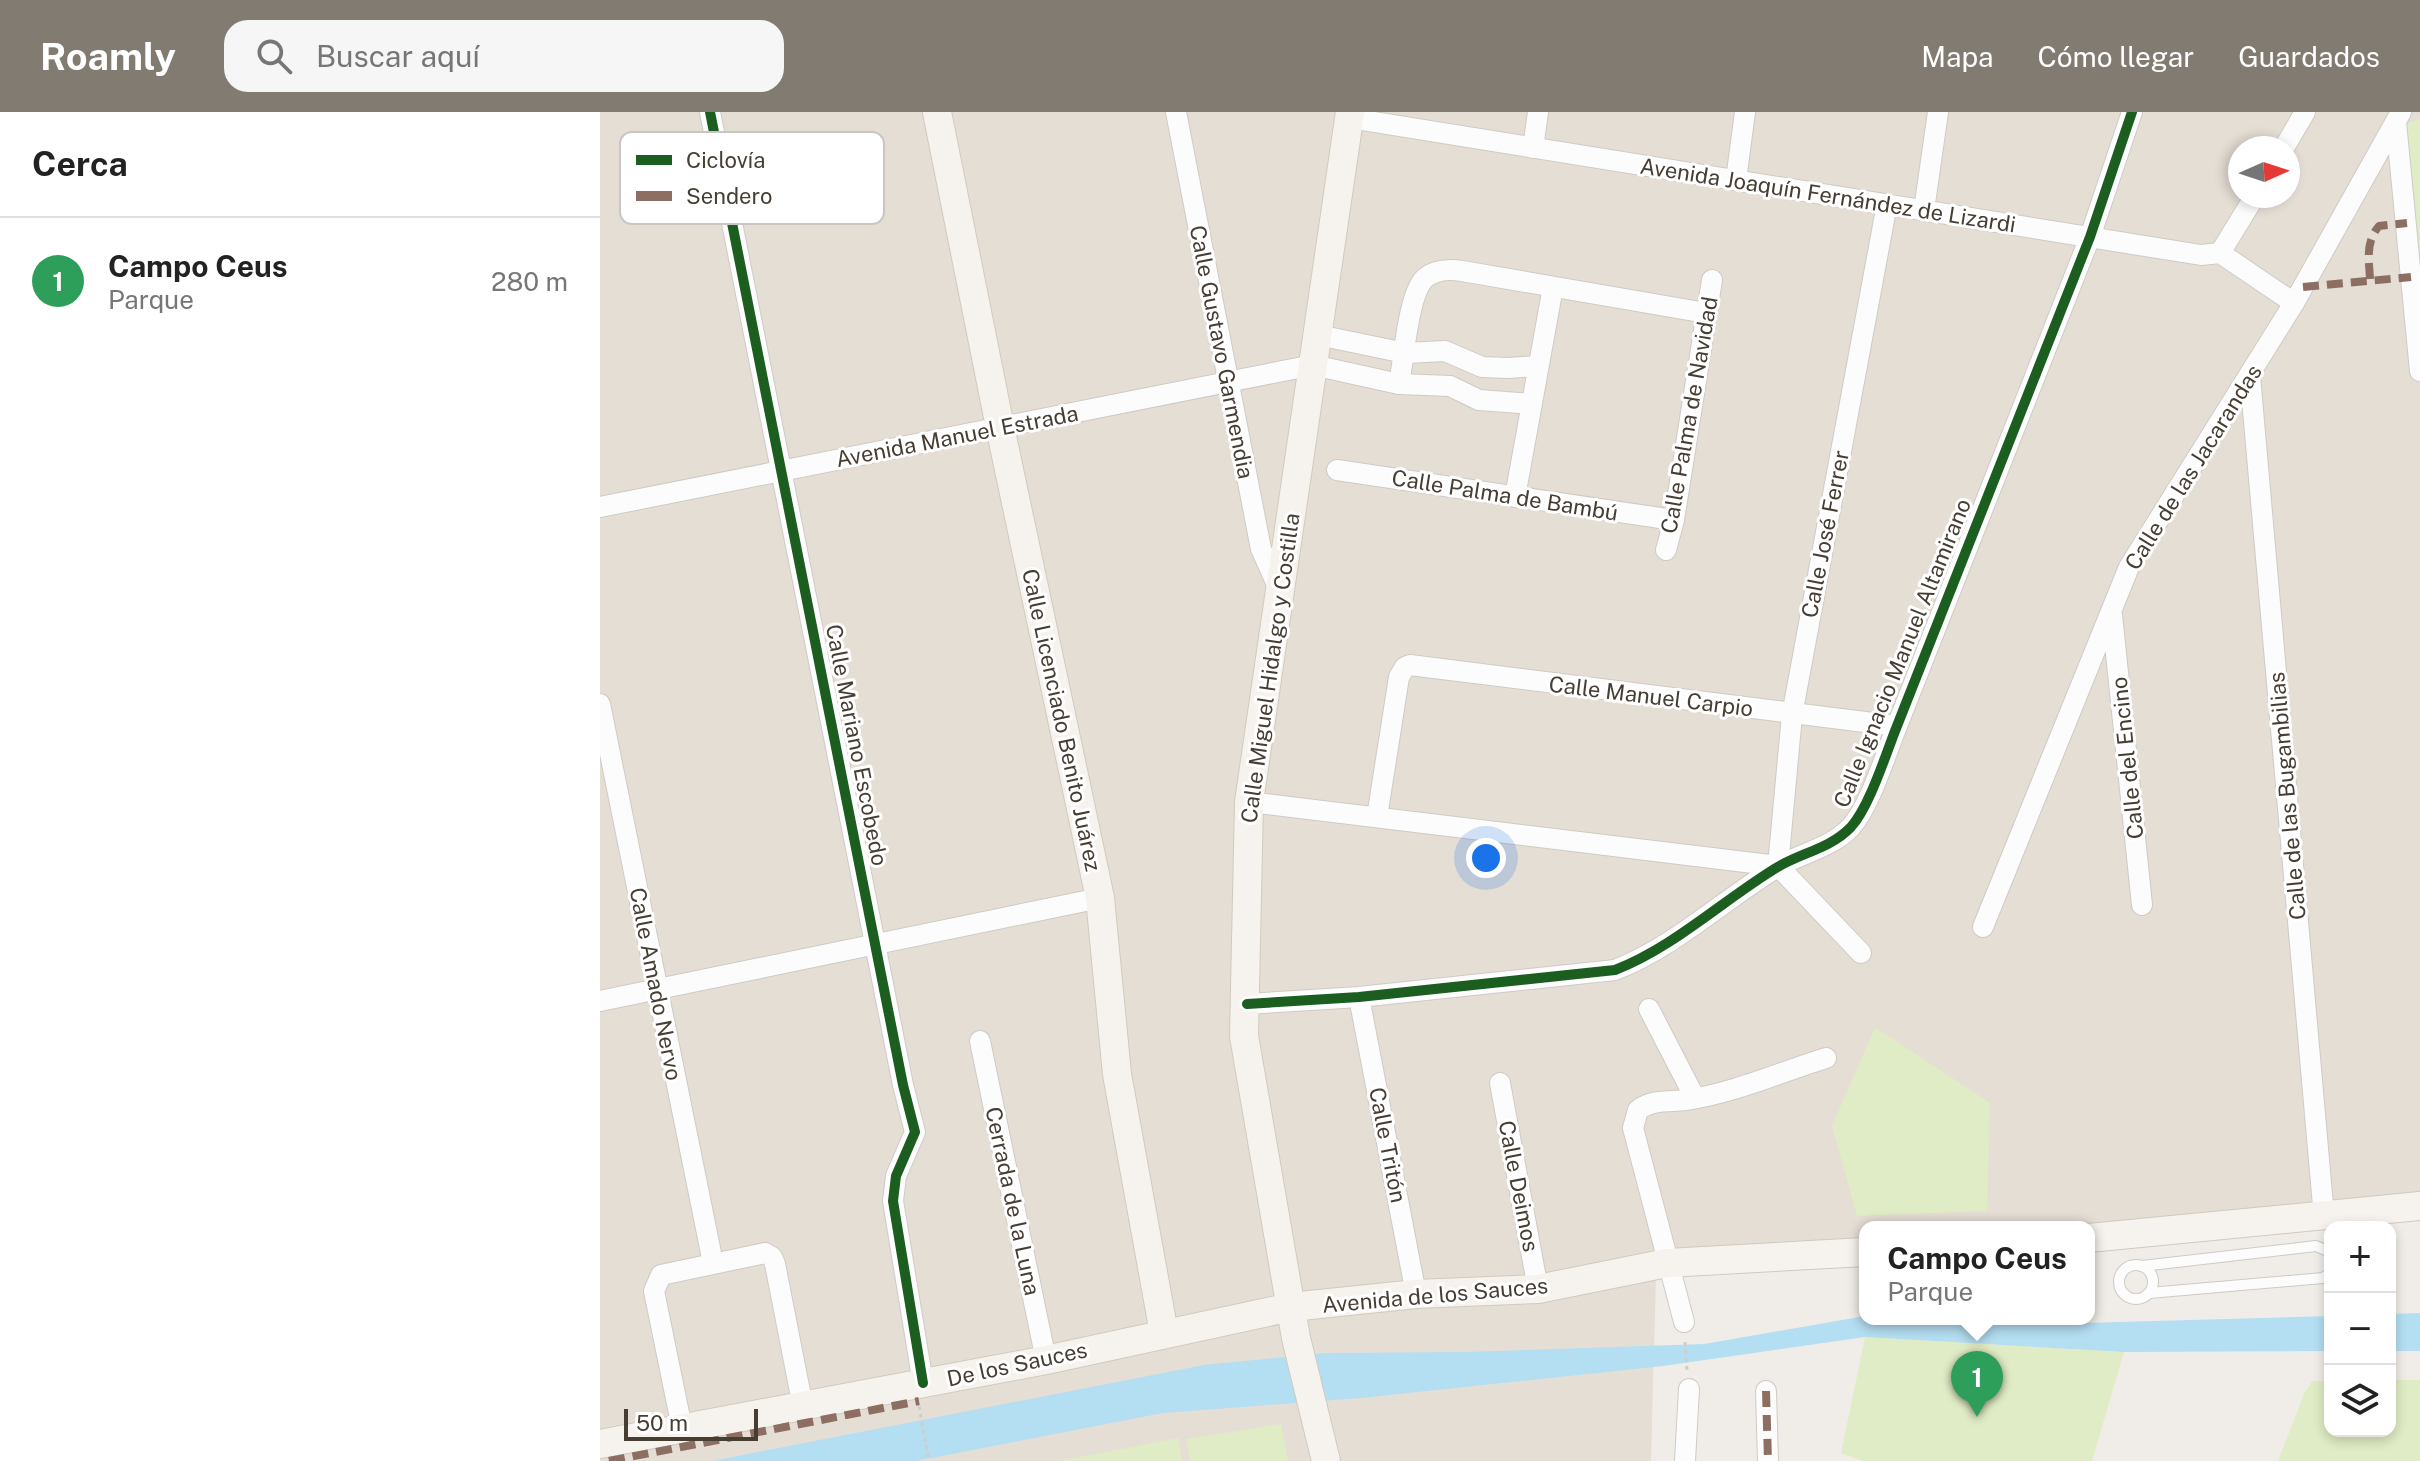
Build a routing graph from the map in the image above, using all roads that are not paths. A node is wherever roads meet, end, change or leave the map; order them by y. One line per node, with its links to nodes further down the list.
1 (710, 112): 11 (street, Calle Mariano Escobedo)
2 (937, 112): 34 (street, Calle Licenciado Benito Juárez)
3 (1176, 112): 31 (street, Calle Gustavo Garmendia)
4 (1538, 112): 13 (street)
5 (1745, 112): 14 (street)
6 (1938, 112): 17 (street)
7 (2132, 112): 19 (street, Calle Ignacio Manuel Altamirano)
8 (2305, 112): 12 (street)
9 (1349, 115): 13 (street, Avenida Joaquín Fernández de Lizardi); 25 (street, Calle Miguel Hidalgo y Costilla)
10 (2398, 117): 23 (street, Calle de las Jacarandas); 29 (street)
11 (714, 132)
12 (2291, 136)
13 (1533, 148): 14 (street, Avenida Joaquín Fernández de Lizardi)
14 (1736, 180): 15 (street, Avenida Joaquín Fernández de Lizardi)
15 (1887, 204): 17 (street, Avenida Joaquín Fernández de Lizardi); 44 (street, Calle José Ferrer)
16 (2248, 208): 20 (street)
17 (1924, 210): 19 (street, Avenida Joaquín Fernández de Lizardi)
18 (732, 224): 36 (street, Calle Mariano Escobedo)
19 (2090, 237): 20 (street, Avenida Joaquín Fernández de Lizardi); 45 (street, Calle Ignacio Manuel Altamirano)
20 (2220, 253): 23 (street)
21 (1712, 280): 24 (street, Calle Palma de Navidad)
22 (1553, 287): 24 (street); 26 (street); 28 (street)
23 (2294, 303): 30 (street, Calle de las Jacarandas)
24 (1706, 313): 39 (street, Calle Palma de Navidad)
25 (1318, 335): 26 (street); 27 (street, Calle Miguel Hidalgo y Costilla)
26 (1405, 353): 28 (street); 32 (street)
27 (1313, 365): 31 (street, Avenida Manuel Estrada); 32 (street); 41 (street, Calle Miguel Hidalgo y Costilla)
28 (1538, 366): 33 (street)
29 (2420, 371)
30 (2250, 376): 42 (street, Calle de las Jacarandas); 64 (street, Calle de las Bugambilias)
31 (1227, 382): 34 (street, Avenida Manuel Estrada); 41 (street, Calle Gustavo Garmendia)
32 (1399, 384): 33 (street)
33 (1532, 404): 37 (street)
34 (1000, 427): 36 (street, Avenida Manuel Estrada); 49 (street, Calle Licenciado Benito Juárez)
35 (1337, 470): 37 (street, Calle Palma de Bambú)
36 (782, 471): 38 (street, Avenida Manuel Estrada); 52 (street, Calle Mariano Escobedo)
37 (1515, 497): 39 (street, Calle Palma de Bambú)
38 (600, 507)
39 (1674, 520): 40 (street, Calle Palma de Navidad)
40 (1666, 550)
41 (1279, 589): 46 (street, Calle Miguel Hidalgo y Costilla)
42 (2112, 611): 50 (street, Calle del Encino); 51 (street, Calle de las Jacarandas)
43 (600, 704): 54 (street, Calle Amado Nervo)
44 (1792, 715): 45 (street, Calle Manuel Carpio); 47 (street, Calle Manuel Carpio); 48 (street, Calle José Ferrer)
45 (1897, 726): 48 (street, Calle Ignacio Manuel Altamirano)
46 (1249, 802): 47 (street); 57 (street, Calle Miguel Hidalgo y Costilla)
47 (1377, 817): 48 (street)
48 (1778, 866): 53 (street); 55 (street, Calle Ignacio Manuel Altamirano)
49 (1100, 898): 52 (street); 78 (street, Calle Licenciado Benito Juárez)
50 (2142, 905)
51 (1983, 927)
52 (876, 944): 54 (street); 80 (street, Calle Mariano Escobedo)
53 (1861, 953)
54 (658, 989): 56 (street); 69 (street, Calle Amado Nervo)
55 (1359, 997): 57 (street, Calle Ignacio Manuel Altamirano); 75 (street, Calle Tritón)
56 (600, 1001)
57 (1247, 1004): 76 (street, Calle Miguel Hidalgo y Costilla)
58 (1649, 1009): 62 (street)
59 (980, 1041): 79 (street, Cerrada de la Luna)
60 (1826, 1058): 62 (street)
61 (1500, 1083): 73 (street, Calle Deimos)
62 (1695, 1098): 70 (street)
63 (2420, 1206): 64 (street)
64 (2324, 1217): 65 (street)
65 (2134, 1235): 66 (street); 71 (lane)
66 (2095, 1238)
67 (2324, 1249): 71 (lane)
68 (1859, 1252): 70 (street, Avenida de los Sauces)
69 (713, 1263): 83 (street); 84 (street)
70 (1667, 1263): 73 (street, Avenida de los Sauces); 77 (street)
71 (2139, 1266): 74 (lane); 74 (lane)
72 (2324, 1277): 74 (lane)
73 (1538, 1289): 75 (street, Avenida de los Sauces)
74 (2149, 1293)
75 (1416, 1294): 76 (street, Avenida de los Sauces)
76 (1291, 1307): 78 (street, De los Sauces); 86 (street, Calle Miguel Hidalgo y Costilla)
77 (1684, 1322)
78 (1164, 1333): 79 (street, De los Sauces)
79 (1046, 1360): 80 (street, De los Sauces)
80 (923, 1383): 83 (street, De los Sauces)
81 (1689, 1389): 87 (street)
82 (1766, 1391): 88 (street)
83 (803, 1407): 84 (street, De los Sauces)
84 (682, 1428): 85 (street, De los Sauces)
85 (600, 1444)
86 (1326, 1460)
87 (1685, 1461)
88 (1768, 1461)

